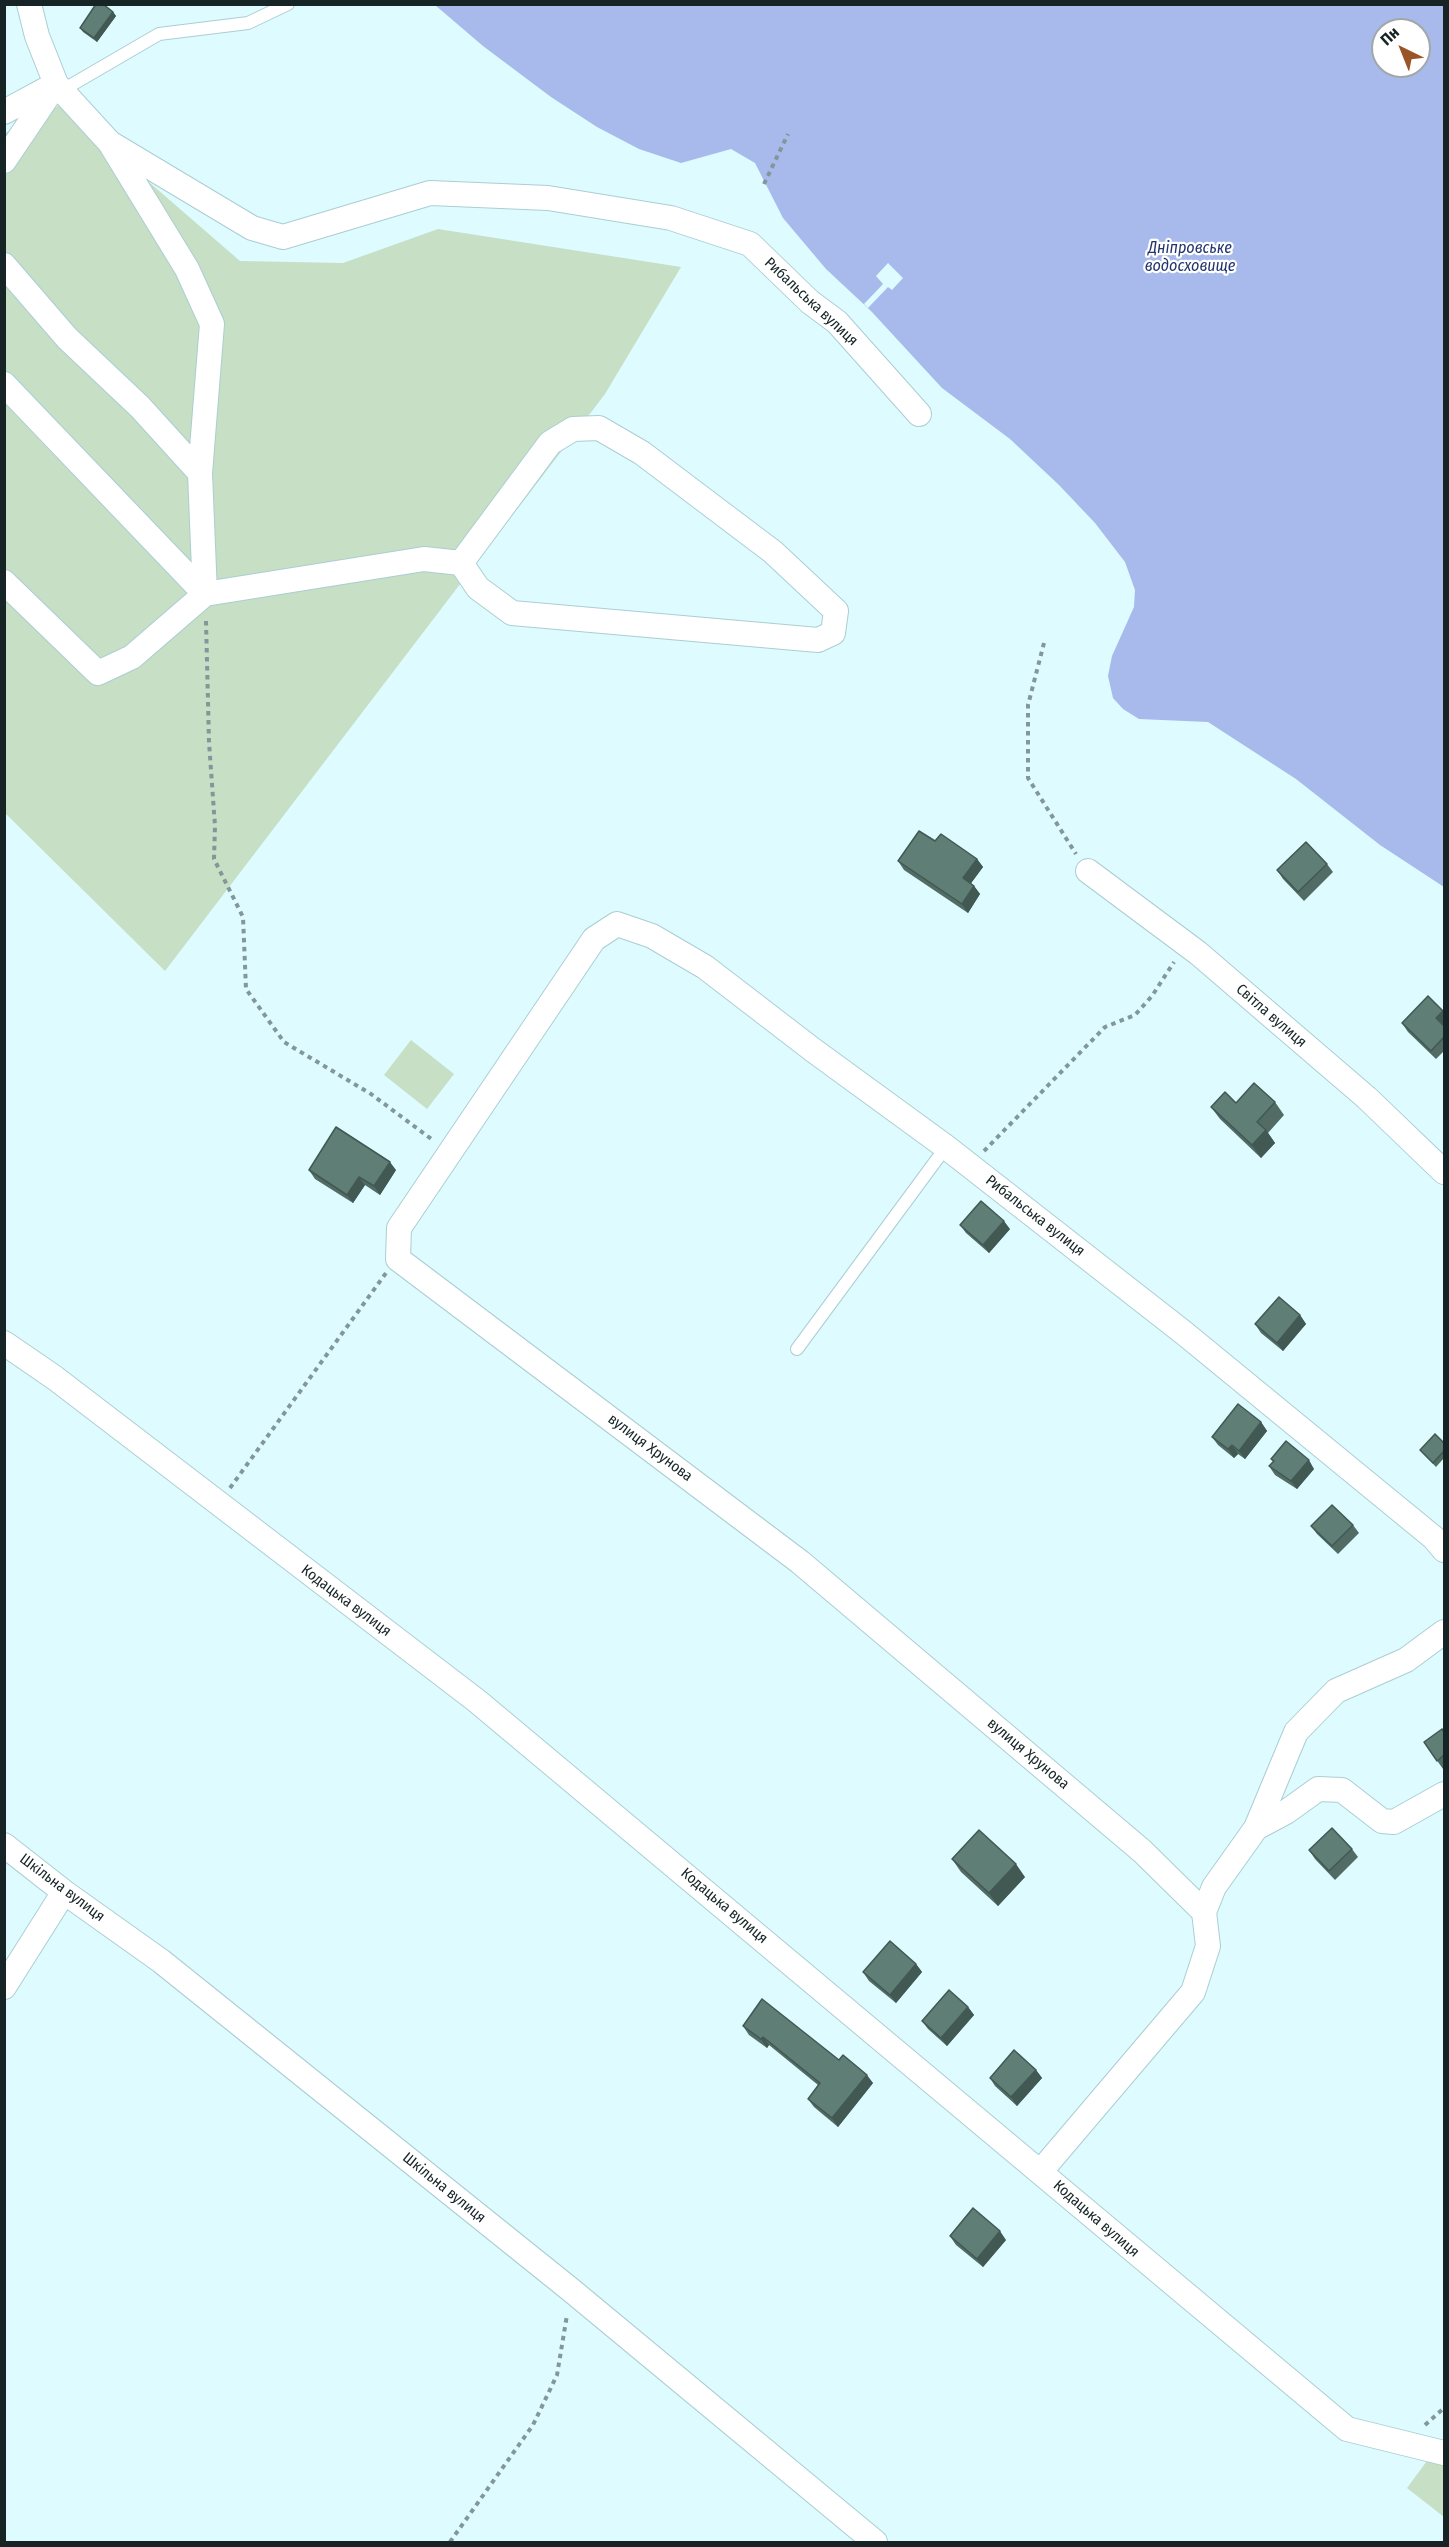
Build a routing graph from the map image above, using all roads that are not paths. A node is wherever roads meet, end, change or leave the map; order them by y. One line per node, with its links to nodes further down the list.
1 (28, 4): 3 (street)
2 (288, 4): 3 (lane)
3 (59, 87): 4 (street); 5 (street); 6 (street)
4 (4, 112)
5 (110, 142): 9 (street, Рибальська вулиця); 10 (street)
6 (4, 161)
7 (4, 265): 10 (street)
8 (4, 384): 13 (street)
9 (919, 414)
10 (200, 472): 13 (street)
11 (461, 563): 11 (street); 13 (street)
12 (4, 582): 13 (street)
13 (205, 594)
14 (1088, 871): 16 (street, Світла вулиця)
15 (946, 1147): 17 (street, Рибальська вулиця); 19 (lane); 20 (street, Рибальська вулиця)
16 (1444, 1172)
17 (398, 1259): 26 (street, вулиця Хрунова)
18 (4, 1343): 28 (street, Кодацька вулиця)
19 (797, 1349)
20 (1441, 1540)
21 (1444, 1632): 23 (street)
22 (1444, 1794): 23 (street)
23 (1256, 1828): 26 (street)
24 (4, 1845): 25 (street, Шкільна вулиця)
25 (64, 1892): 27 (street); 30 (street, Шкільна вулиця)
26 (1204, 1912): 28 (street)
27 (4, 1987)
28 (1041, 2171): 29 (street, Кодацька вулиця)
29 (1444, 2453)
30 (875, 2542)

